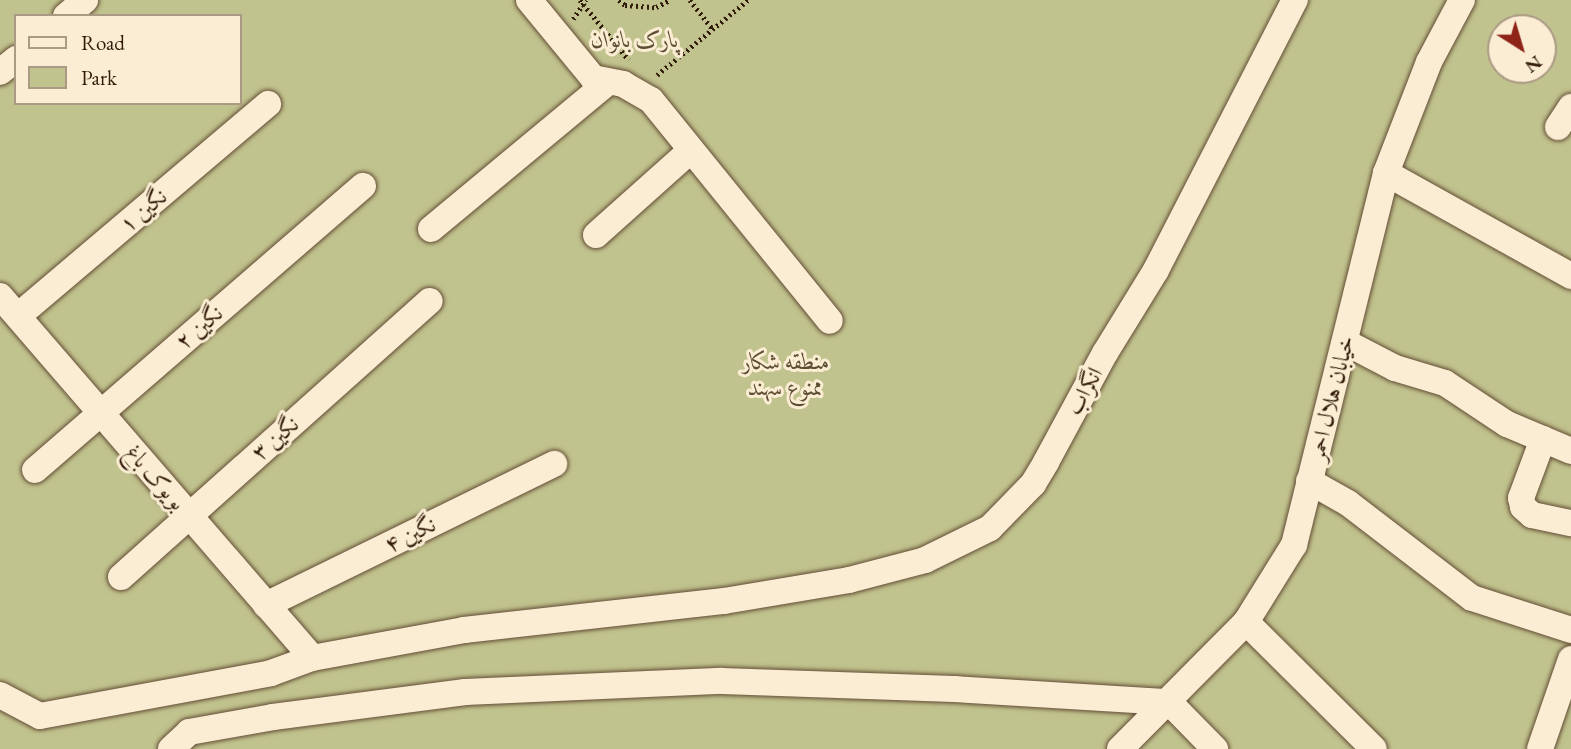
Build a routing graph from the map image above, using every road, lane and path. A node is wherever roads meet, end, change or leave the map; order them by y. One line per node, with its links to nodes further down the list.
1 (529, 0): 14 (street)
2 (580, 0): 11 (path)
3 (619, 0): 4 (path)
4 (670, 0)
5 (690, 0): 9 (path)
6 (748, 0): 9 (path)
7 (1295, 0): 39 (street, انگراب)
8 (1462, 0): 17 (street, خیابان هلال احمر)
9 (713, 29): 13 (path)
10 (14, 60): 12 (street)
11 (634, 65)
12 (0, 72)
13 (648, 82)
14 (607, 83): 16 (street); 19 (street)
15 (268, 104): 24 (street, نگین ۱)
16 (691, 150): 20 (street); 25 (street)
17 (1386, 173): 21 (street); 26 (street, خیابان هلال احمر)
18 (363, 186): 27 (street, نگین ۲)
19 (431, 229)
20 (596, 235)
21 (1571, 276)
22 (0, 296): 24 (street, بویوک باغ)
23 (430, 301): 33 (street, نگین ۳)
24 (18, 316): 27 (street, بویوک باغ)
25 (830, 321)
26 (1345, 342): 28 (street); 32 (street, خیابان هلال احمر)
27 (100, 412): 31 (street, نگین ۲); 33 (street, بویوک باغ)
28 (1543, 439): 29 (street); 34 (street)
29 (1571, 451)
30 (554, 464): 36 (street, نگین ۴)
31 (36, 470)
32 (1310, 481): 37 (street, خیابان هلال احمر); 38 (street)
33 (188, 514): 35 (street, نگین ۳); 36 (street, بویوک باغ)
34 (1571, 523)
35 (121, 577)
36 (266, 605): 39 (street, بویوک باغ)
37 (1246, 622): 43 (street, خیابان هلال احمر); 48 (street)
38 (1570, 625)
39 (313, 658): 41 (street, انگراب)
40 (1571, 659): 49 (street)
41 (271, 673): 42 (street, انگراب); 44 (street)
42 (0, 695)
43 (1169, 702): 44 (street); 46 (street, خیابان هلال احمر); 47 (street)
44 (273, 717): 45 (street)
45 (171, 749)
46 (1119, 749)
47 (1215, 749)
48 (1374, 749)
49 (1540, 749)

